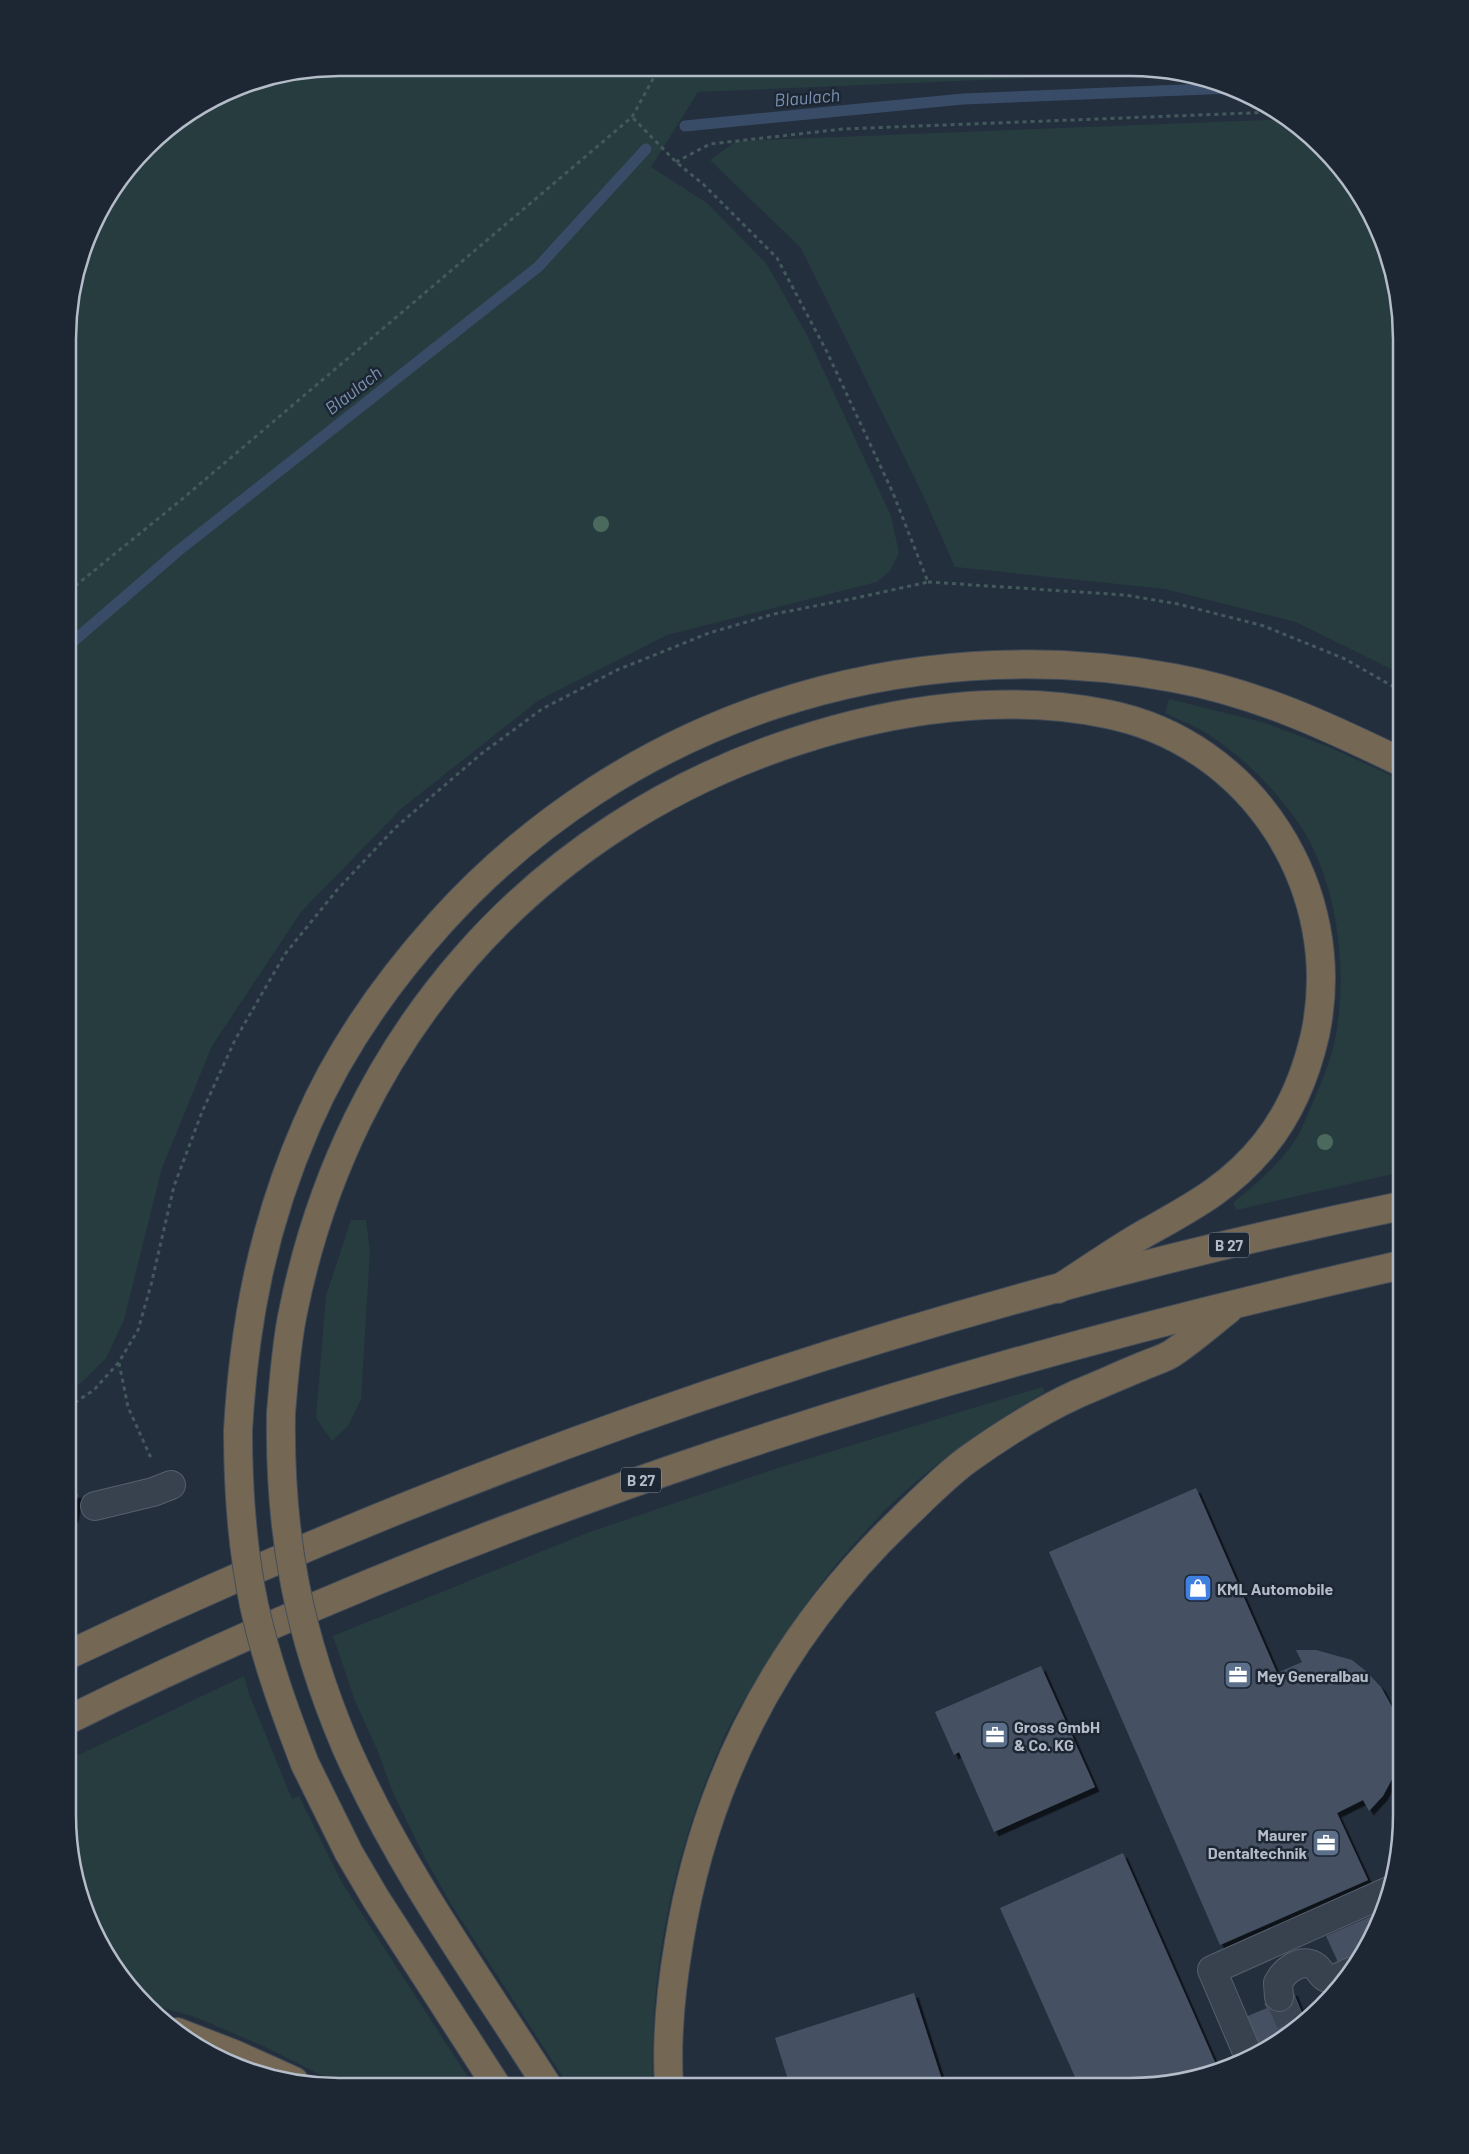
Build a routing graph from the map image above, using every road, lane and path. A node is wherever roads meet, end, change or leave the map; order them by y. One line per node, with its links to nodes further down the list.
1 (655, 76): 3 (path)
2 (1262, 113): 4 (path)
3 (632, 117): 4 (path); 6 (path)
4 (676, 162): 5 (path)
5 (928, 582): 7 (path); 13 (path)
6 (76, 585)
7 (1393, 686)
8 (1393, 758): 25 (highway, bridge)
9 (1393, 1208): 11 (highway, B 27)
10 (1393, 1268): 12 (highway, B 27)
11 (1058, 1289): 17 (highway, B 27); 26 (highway, bridge)
12 (1238, 1303): 18 (highway, B 27); 27 (highway)
13 (119, 1362): 14 (path); 15 (path)
14 (76, 1402)
15 (171, 1485): 16 (lane)
16 (95, 1506)
17 (76, 1651)
18 (76, 1716)
19 (1380, 1895): 23 (lane)
20 (1337, 1976): 21 (lane)
21 (1279, 1997)
22 (218, 2048): 24 (highway)
23 (1246, 2051)
24 (259, 2065)
25 (491, 2078)
26 (542, 2078)
27 (669, 2078)

